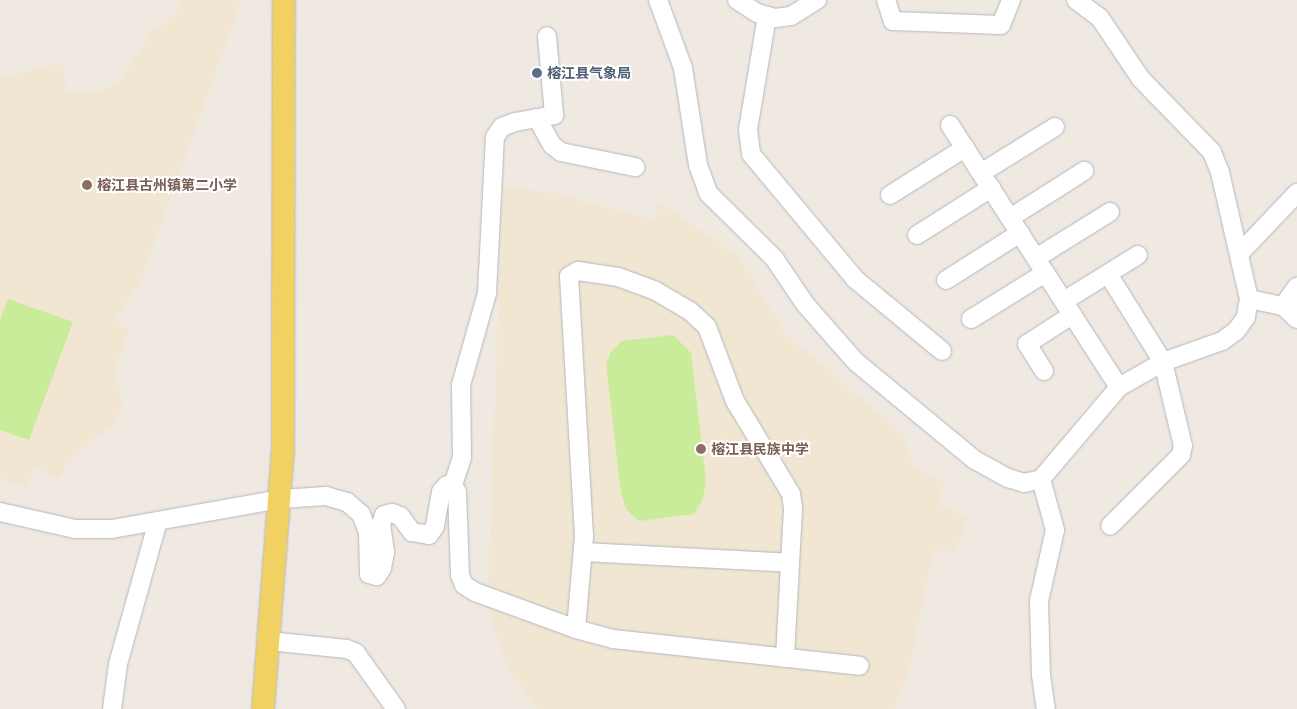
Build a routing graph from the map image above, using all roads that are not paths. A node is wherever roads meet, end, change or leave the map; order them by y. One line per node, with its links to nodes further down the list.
1 (284, 0): 41 (main road)
2 (658, 0): 39 (street)
3 (738, 0): 8 (street)
4 (817, 0): 8 (street)
5 (886, 0): 6 (street)
6 (1010, 0)
7 (1076, 0): 24 (street)
8 (767, 16): 35 (street)
9 (547, 36): 10 (street)
10 (537, 118): 14 (street); 40 (street)
11 (950, 125): 13 (street)
12 (1055, 127): 16 (street)
13 (965, 148): 16 (street); 19 (street)
14 (635, 167)
15 (1084, 171): 21 (street)
16 (981, 173): 17 (street)
17 (991, 188): 21 (street); 23 (street)
18 (1297, 193): 24 (street)
19 (890, 195)
20 (1110, 212): 26 (street)
21 (1010, 218): 22 (street)
22 (1020, 233): 26 (street); 28 (street)
23 (916, 235)
24 (1240, 253): 30 (street)
25 (1138, 255): 27 (street)
26 (1041, 266): 32 (street); 33 (street)
27 (1108, 274): 32 (street); 36 (street)
28 (946, 280)
29 (1297, 287): 31 (street)
30 (1249, 299): 31 (street); 36 (street)
31 (1290, 307): 34 (street)
32 (1068, 308): 37 (street); 38 (street)
33 (971, 319)
34 (1297, 319)
35 (942, 351)
36 (1163, 362): 38 (street); 44 (street)
37 (1044, 371)
38 (1119, 387): 39 (street)
39 (1041, 479): 54 (street)
40 (453, 485): 41 (street); 47 (street)
41 (281, 499): 43 (street); 48 (main road)
42 (0, 512): 43 (street)
43 (157, 524): 51 (street)
44 (1110, 526)
45 (583, 552): 46 (street); 46 (street); 47 (street)
46 (790, 564): 49 (street)
47 (576, 629): 49 (street)
48 (269, 641): 52 (main road); 53 (street)
49 (785, 658): 50 (street)
50 (860, 666)
51 (112, 709)
52 (263, 709)
53 (396, 709)
54 (1046, 709)

